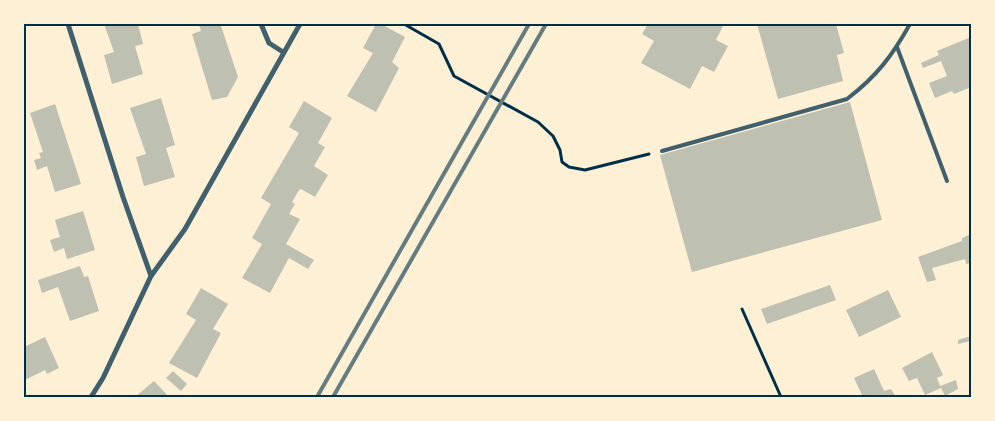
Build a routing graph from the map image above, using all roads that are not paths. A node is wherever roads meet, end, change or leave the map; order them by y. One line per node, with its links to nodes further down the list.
1 (68, 24): 9 (street)
2 (261, 24): 6 (street)
3 (300, 24): 6 (street)
4 (910, 24): 5 (lane)
5 (897, 47): 7 (lane); 8 (lane)
6 (283, 52): 9 (street)
7 (662, 151)
8 (947, 181)
9 (151, 276): 10 (street)
10 (91, 397)

